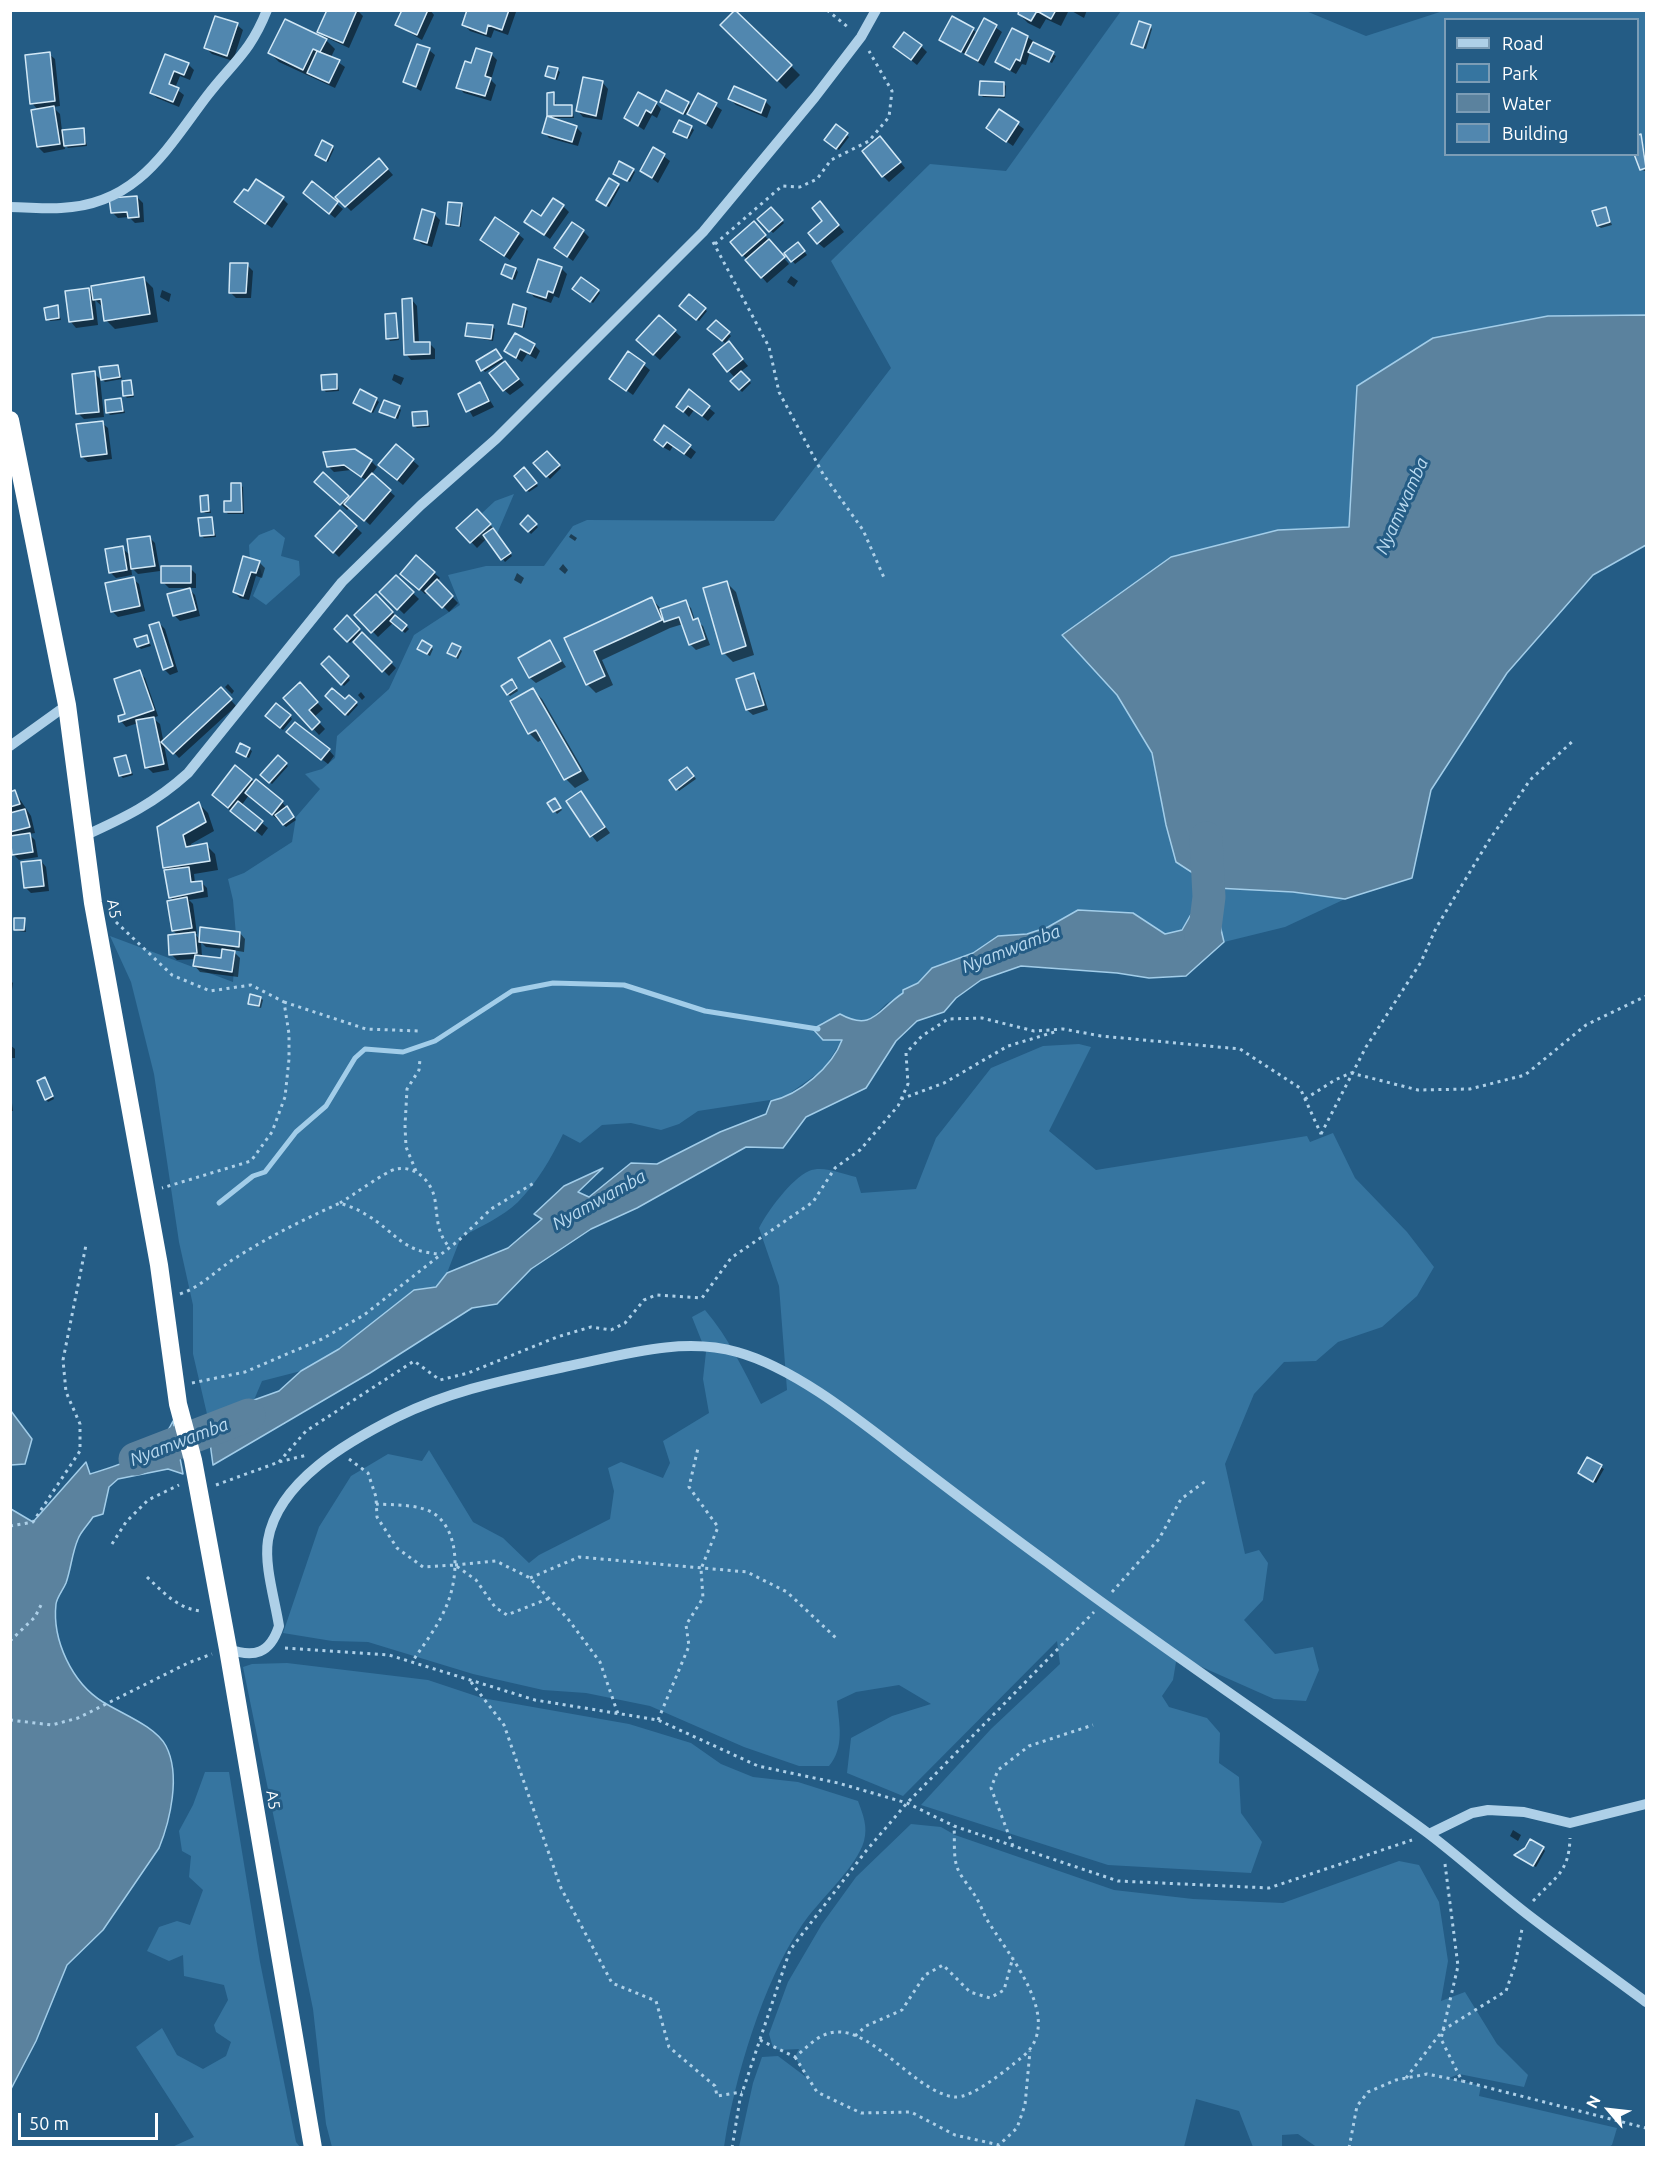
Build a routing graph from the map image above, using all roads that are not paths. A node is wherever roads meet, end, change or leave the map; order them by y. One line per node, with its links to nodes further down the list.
1 (267, 10): 3 (street)
2 (876, 10): 7 (street)
3 (10, 207)
4 (10, 420): 5 (highway, A5 / A5)
5 (67, 705): 6 (street); 7 (highway, A5 / A5)
6 (10, 746)
7 (84, 836): 8 (highway, A5 / A5)
8 (228, 1649): 10 (street); 12 (highway, A5 / A5)
9 (1647, 1804): 10 (street)
10 (1429, 1834): 11 (street)
11 (1647, 2002)
12 (313, 2148)

